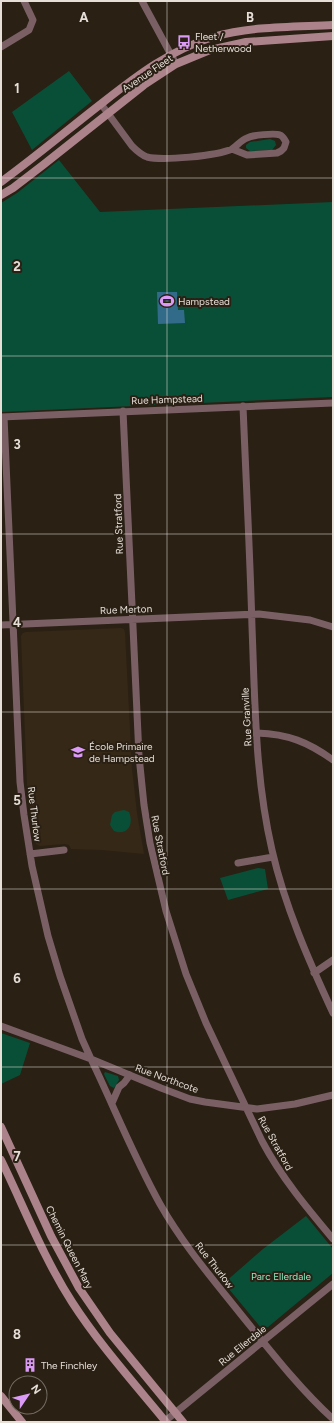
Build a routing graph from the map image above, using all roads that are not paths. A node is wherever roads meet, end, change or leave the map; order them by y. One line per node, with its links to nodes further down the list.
1 (24, 1): 5 (street)
2 (142, 1): 6 (street)
3 (333, 25): 6 (main road, Avenue Fleet)
4 (333, 36): 7 (main road, Avenue Fleet)
5 (1, 47)
6 (171, 54): 7 (street); 8 (main road, Avenue Fleet)
7 (176, 64): 9 (main road, Avenue Fleet)
8 (101, 104): 9 (street); 11 (main road, Avenue Fleet)
9 (107, 114): 10 (street); 12 (main road, Avenue Fleet)
10 (232, 149): 10 (street)
11 (1, 182)
12 (1, 195)
13 (333, 402): 14 (street, Rue Hampstead)
14 (243, 406): 15 (street, Rue Hampstead); 17 (street, Rue Granville)
15 (123, 411): 16 (street, Rue Hampstead); 18 (street, Rue Stratford)
16 (2, 417): 19 (street, Rue Thurlow)
17 (252, 614): 18 (street, Rue Merton); 21 (street, Rue Merton); 22 (street, Rue Granville)
18 (132, 619): 19 (street, Rue Merton); 36 (street, Rue Stratford)
19 (13, 624): 20 (street, Rue Merton); 25 (street, Rue Thurlow)
20 (1, 625)
21 (333, 627)
22 (257, 733): 23 (street); 26 (street, Rue Granville)
23 (333, 760)
24 (64, 850): 25 (street)
25 (30, 854): 32 (street, Rue Thurlow)
26 (273, 857): 27 (street); 29 (street, Rue Granville)
27 (238, 864)
28 (333, 960): 29 (street)
29 (314, 972): 30 (street, Rue Granville)
30 (333, 1013)
31 (1, 1026): 32 (street, Rue Northcote)
32 (91, 1059): 33 (street, Rue Northcote); 35 (street, Rue Thurlow)
33 (130, 1076): 35 (street); 36 (street, Rue Northcote)
34 (333, 1095): 36 (street, Rue Northcote)
35 (112, 1103): 41 (street, Rue Thurlow)
36 (246, 1107): 39 (street, Rue Stratford)
37 (2, 1131): 43 (main road, Chemin Queen Mary)
38 (1, 1160): 46 (main road)
39 (333, 1239)
40 (333, 1284): 41 (street, Rue Ellerdale)
41 (263, 1342): 43 (street, Rue Ellerdale); 44 (street, Rue Thurlow)
42 (1, 1396): 45 (main road)
43 (175, 1412): 46 (street, Rue Ellerdale); 47 (main road, Chemin Queen Mary)
44 (333, 1419)
45 (22, 1422)
46 (165, 1422)
47 (183, 1422)

